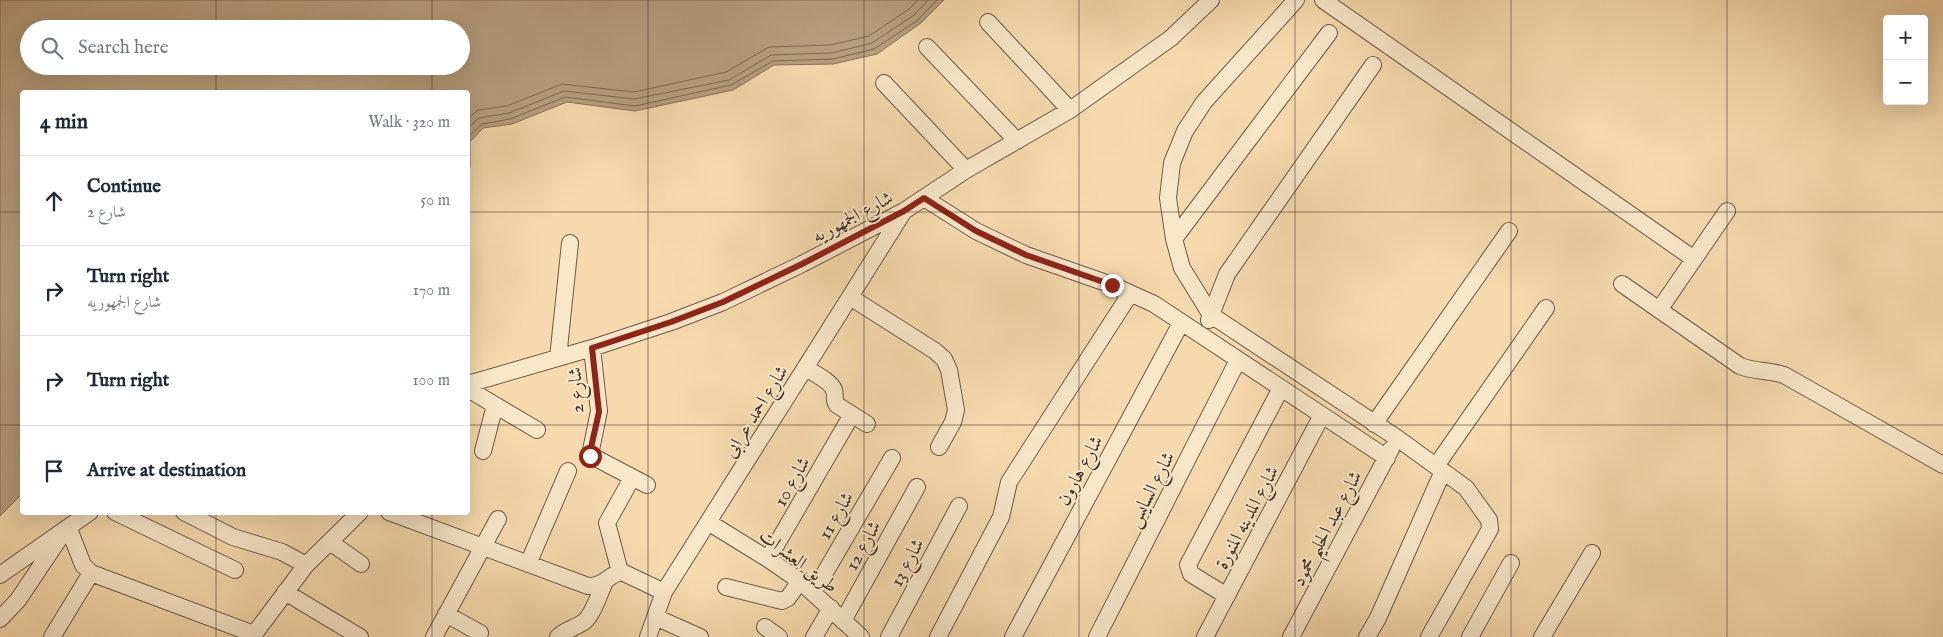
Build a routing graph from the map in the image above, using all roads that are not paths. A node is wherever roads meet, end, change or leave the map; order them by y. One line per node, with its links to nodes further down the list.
1 (1211, 0): 9 (street, شارع الجمهوريه)
2 (1296, 0): 16 (street)
3 (1323, 0): 18 (street)
4 (988, 22): 9 (street)
5 (1329, 33): 16 (street)
6 (927, 47): 10 (street)
7 (1373, 65): 24 (street)
8 (884, 83): 11 (street)
9 (1070, 110): 10 (street, شارع الجمهوريه)
10 (1017, 140): 11 (street, شارع الجمهوريه)
11 (966, 170): 12 (street, شارع الجمهوريه)
12 (924, 198): 13 (street, شارع الجمهوريه); 20 (street)
13 (904, 211): 21 (street, شارع احمد عرابى); 27 (street, شارع الجمهوريه)
14 (1726, 211): 18 (street)
15 (1509, 231): 38 (street)
16 (1174, 239): 24 (street)
17 (570, 243): 28 (street)
18 (1694, 259): 23 (street)
19 (1622, 284): 23 (street)
20 (1130, 294): 25 (street); 97 (street)
21 (850, 297): 30 (street, شارع احمد عرابى); 41 (street)
22 (1546, 308): 46 (street)
23 (1659, 310): 45 (street)
24 (1211, 315): 26 (street); 38 (street)
25 (1181, 322): 26 (street); 98 (street, شارع هارون)
26 (1201, 336): 29 (street)
27 (592, 348): 28 (street, شارع الجمهوريه); 48 (street, شارع 2)
28 (558, 358): 31 (street, شارع الجمهوريه)
29 (1238, 360): 32 (street); 99 (street, شارع السايس)
30 (806, 368): 37 (street); 58 (street, شارع احمد عرابى)
31 (470, 383)
32 (1281, 388): 35 (street); 78 (street)
33 (470, 390): 34 (street)
34 (495, 406): 39 (street); 42 (street)
35 (1322, 415): 44 (street); 78 (street, شارع المدينه المنورة)
36 (847, 423): 63 (street, شارع 10)
37 (867, 424)
38 (1374, 424): 40 (street)
39 (537, 430)
40 (1397, 438): 44 (street, شارع عبد الحليم محمود); 46 (street)
41 (939, 448)
42 (484, 451)
43 (892, 458): 77 (street, شارع 11)
44 (1387, 458): 101 (street, شارع عبد الحليم محمود)
45 (1943, 465)
46 (1439, 469): 102 (street); 103 (street)
47 (568, 471): 65 (street)
48 (632, 478): 49 (street, شارع 2); 69 (street)
49 (647, 485)
50 (917, 487): 83 (street, شارع 12)
51 (959, 506): 96 (street, شارع 13)
52 (86, 515): 59 (street)
53 (121, 515): 68 (street)
54 (190, 515): 67 (street)
55 (357, 515): 60 (street)
56 (397, 515): 61 (street)
57 (498, 519): 61 (street)
58 (708, 522): 63 (street, طريق العشرات); 76 (street, شارع احمد عرابى)
59 (66, 531): 70 (street); 71 (street); 82 (street)
60 (330, 542): 64 (street); 67 (street)
61 (484, 547): 65 (street); 80 (street)
62 (1592, 553): 105 (street)
63 (768, 560): 72 (street, طريق العشرات)
64 (361, 564)
65 (528, 564): 73 (street)
66 (1511, 564): 104 (street)
67 (306, 565): 75 (street)
68 (234, 570)
69 (620, 572): 73 (street); 76 (street)
70 (91, 573): 86 (street); 87 (street)
71 (0, 575)
72 (800, 581): 74 (street); 77 (street, طريق العشرات)
73 (605, 582): 90 (street)
74 (726, 587)
75 (285, 592): 86 (street); 88 (street)
76 (664, 592): 81 (street, شارع احمد عرابى)
77 (813, 593): 79 (street, طريق العشرات)
78 (1227, 596): 100 (street, شارع المدينه المنورة)
79 (830, 608): 83 (street, طريق العشرات); 94 (street)
80 (446, 614): 85 (street); 89 (street)
81 (655, 617): 91 (street, شارع احمد عرابى); 92 (street)
82 (0, 619)
83 (842, 621): 95 (street, طريق العشرات)
84 (765, 627): 93 (street)
85 (480, 633)
86 (253, 636)
87 (52, 637)
88 (360, 637)
89 (434, 637)
90 (558, 637)
91 (648, 637)
92 (700, 637)
93 (779, 637)
94 (814, 637)
95 (861, 637)
96 (889, 637)
97 (938, 637)
98 (1013, 637)
99 (1097, 637)
100 (1205, 637)
101 (1291, 637)
102 (1367, 637)
103 (1429, 637)
104 (1470, 637)
105 (1542, 637)

